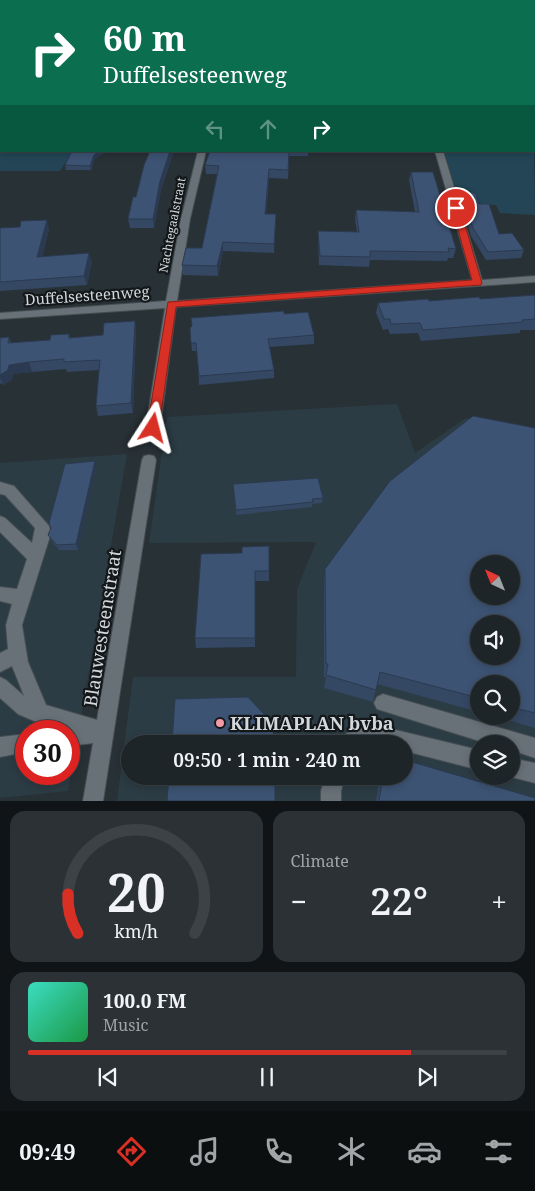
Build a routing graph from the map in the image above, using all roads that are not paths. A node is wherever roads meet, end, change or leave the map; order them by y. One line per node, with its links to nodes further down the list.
1 (202, 152): 5 (street, Nachtegaalstraat)
2 (439, 152): 4 (street)
3 (535, 280): 4 (street, Duffelsesteenweg)
4 (478, 283): 5 (street, Duffelsesteenweg)
5 (171, 304): 6 (street, Duffelsesteenweg); 7 (street)
6 (0, 316)
7 (153, 428)
8 (148, 460): 19 (street, Blauwesteenstraat)
9 (0, 488): 11 (street)
10 (0, 522): 11 (street)
11 (36, 557): 13 (street)
12 (0, 594): 13 (street)
13 (24, 596): 14 (street)
14 (16, 654): 15 (street); 18 (street)
15 (0, 663)
16 (0, 686): 18 (street)
17 (383, 703): 24 (street)
18 (41, 715): 19 (street)
19 (105, 732): 20 (street); 29 (street, Blauwesteenstraat)
20 (80, 736)
21 (413, 744): 25 (street)
22 (15, 745): 23 (street)
23 (0, 747)
24 (535, 748)
25 (470, 758)
26 (520, 770): 27 (street)
27 (535, 774)
28 (333, 785): 30 (street)
29 (94, 801)
30 (332, 801)

